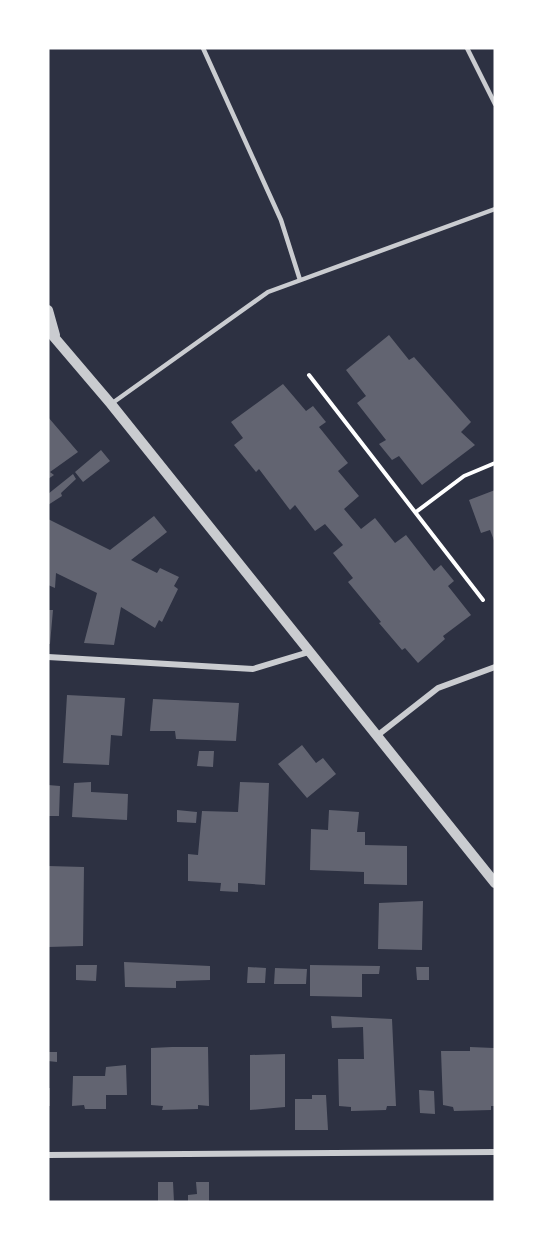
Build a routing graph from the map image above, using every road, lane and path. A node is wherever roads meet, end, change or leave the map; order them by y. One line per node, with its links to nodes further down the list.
1 (203, 48): 5 (lane)
2 (467, 48): 3 (lane)
3 (495, 104)
4 (495, 209): 5 (lane)
5 (300, 280): 9 (lane)
6 (48, 310): 7 (street)
7 (52, 332): 9 (street)
8 (309, 375): 11 (path)
9 (111, 404): 13 (street)
10 (495, 463): 11 (path)
11 (416, 512): 12 (path)
12 (483, 600)
13 (309, 652): 14 (street); 16 (street)
14 (48, 657)
15 (495, 667): 16 (street)
16 (378, 735): 17 (street)
17 (495, 883)
18 (495, 1152): 19 (street)
19 (48, 1155)

